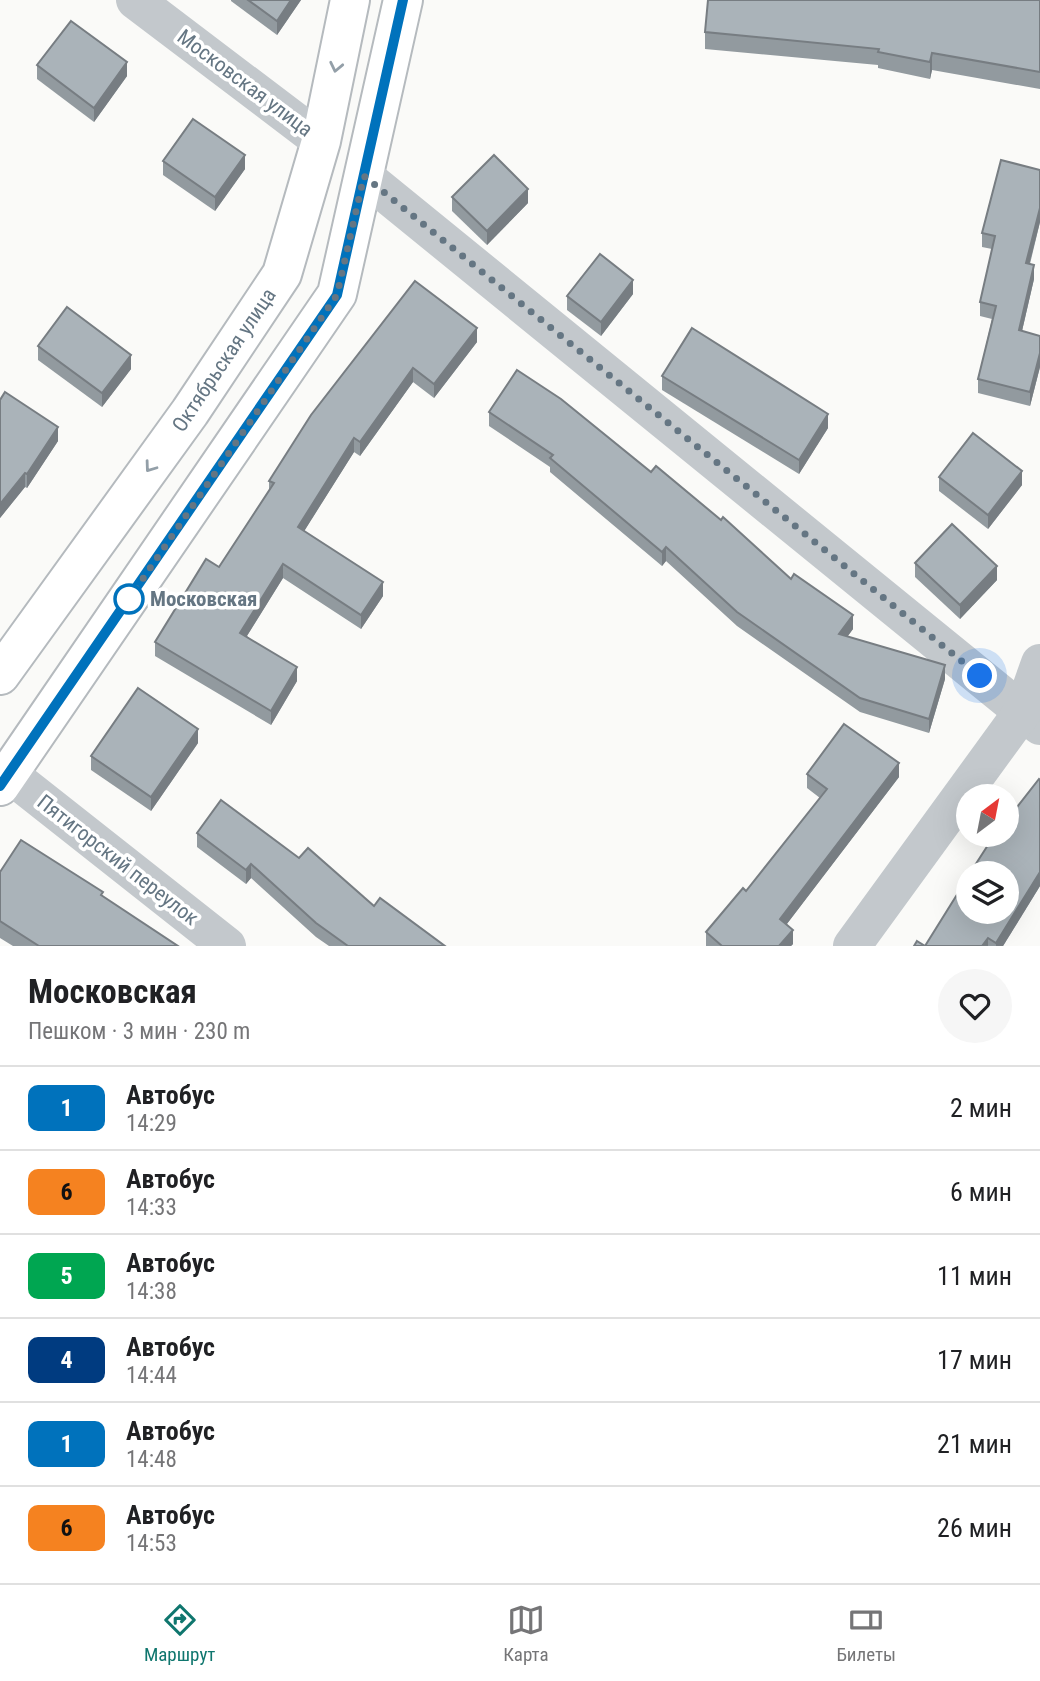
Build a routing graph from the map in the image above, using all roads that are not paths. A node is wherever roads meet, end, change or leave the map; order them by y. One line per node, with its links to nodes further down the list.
1 (135, 0): 4 (street, Московская улица)
2 (350, 0): 4 (main road, Октябрьская улица, one-way to 4)
3 (403, 0): 5 (main road)
4 (321, 141): 7 (main road, Октябрьская улица, one-way to 7)
5 (364, 176): 8 (street); 9 (main road)
6 (1040, 663): 8 (street)
7 (0, 675)
8 (1031, 719): 11 (street)
9 (4, 780): 10 (street, Пятигорский переулок)
10 (228, 946)
11 (852, 946)

